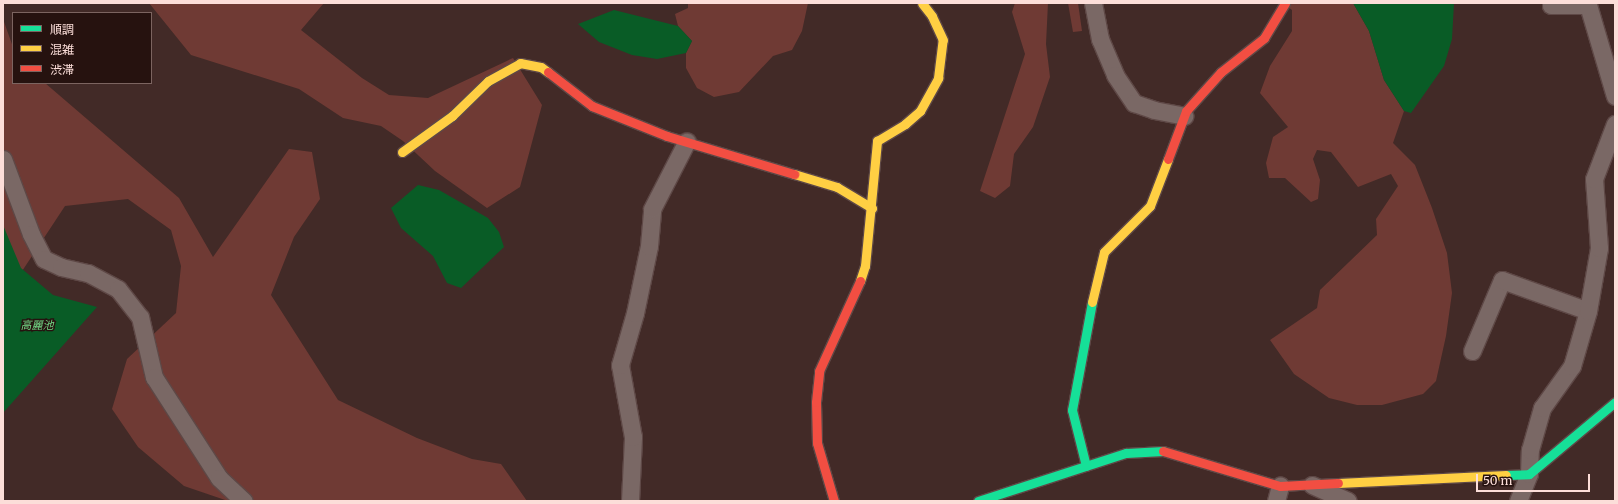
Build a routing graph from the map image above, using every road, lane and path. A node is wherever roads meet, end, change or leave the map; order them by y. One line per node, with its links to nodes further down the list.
1 (922, 3): 11 (street)
2 (1093, 3): 6 (street)
3 (1285, 3): 6 (street)
4 (1550, 3): 5 (street)
5 (1615, 96)
6 (1184, 116): 15 (street)
7 (1615, 124): 12 (street)
8 (687, 141): 9 (street); 11 (street); 20 (street)
9 (402, 152)
10 (3, 159): 19 (street)
11 (872, 208): 21 (street)
12 (1588, 311): 13 (street); 16 (street)
13 (1472, 352)
14 (1615, 402): 16 (street)
15 (1086, 466): 18 (street); 22 (street)
16 (1529, 474): 17 (street); 24 (street)
17 (1311, 484): 18 (street); 23 (street)
18 (1278, 493)
19 (244, 501)
20 (630, 501)
21 (834, 501)
22 (978, 501)
23 (1348, 501)
24 (1518, 501)

